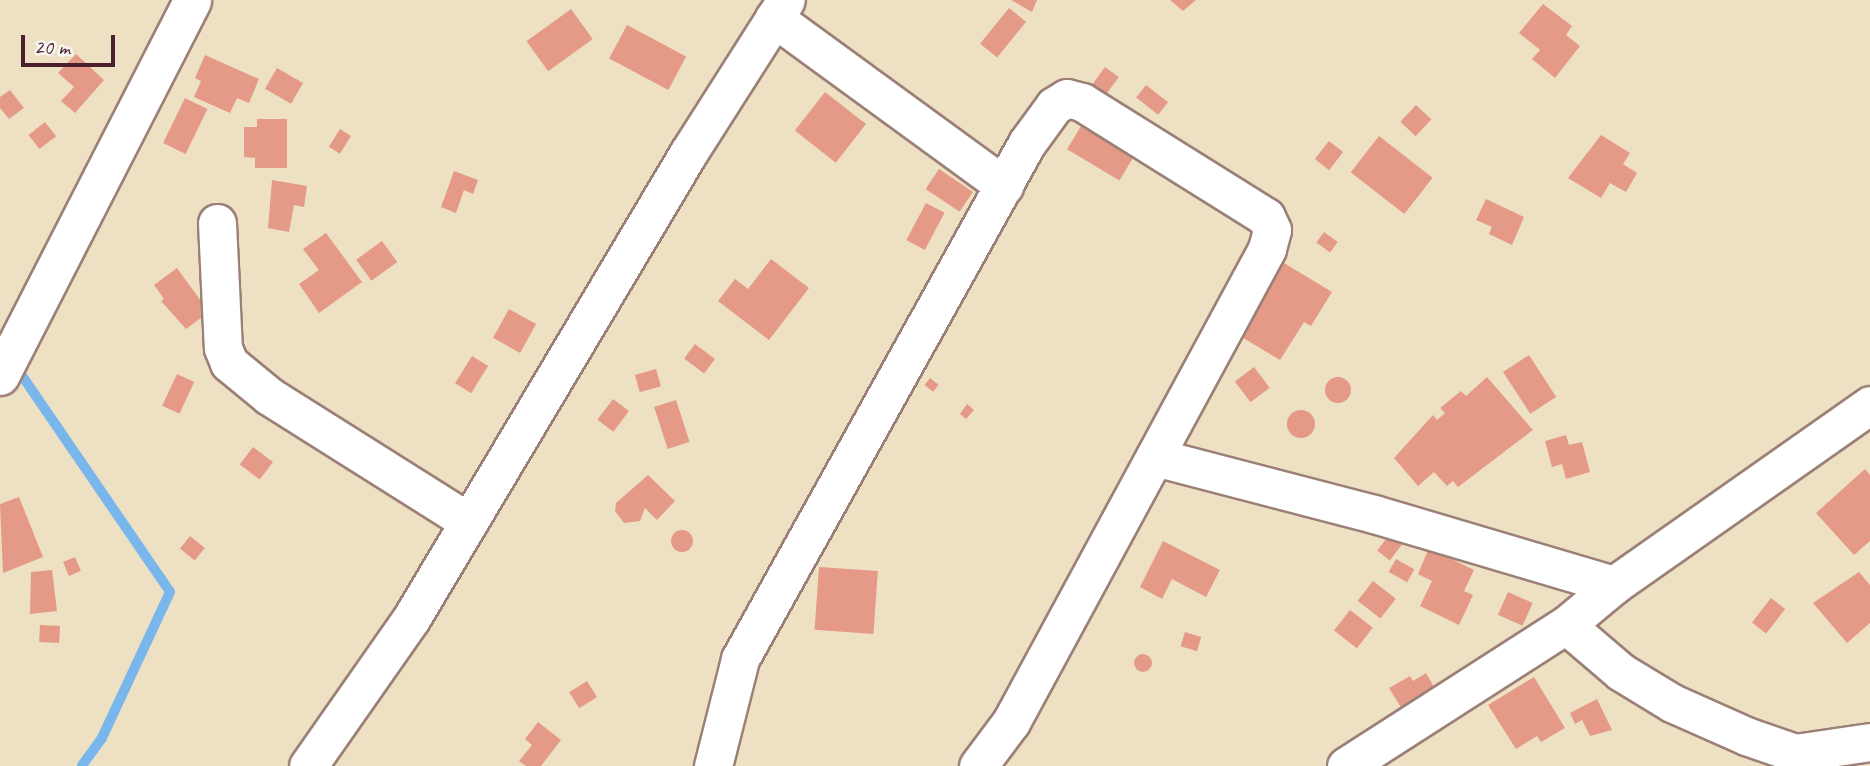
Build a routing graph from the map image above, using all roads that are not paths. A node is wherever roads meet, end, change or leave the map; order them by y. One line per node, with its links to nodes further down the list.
1 (192, 0): 5 (street)
2 (780, 9): 3 (street); 8 (street)
3 (1004, 186): 7 (street); 13 (street)
4 (216, 223): 8 (street)
5 (0, 376)
6 (1870, 405): 9 (street)
7 (1155, 457): 9 (street); 14 (street)
8 (468, 522): 12 (street)
9 (1614, 585): 10 (street)
10 (1566, 625): 11 (street); 15 (street)
11 (1870, 742)
12 (308, 766)
13 (713, 766)
14 (978, 766)
15 (1346, 766)

